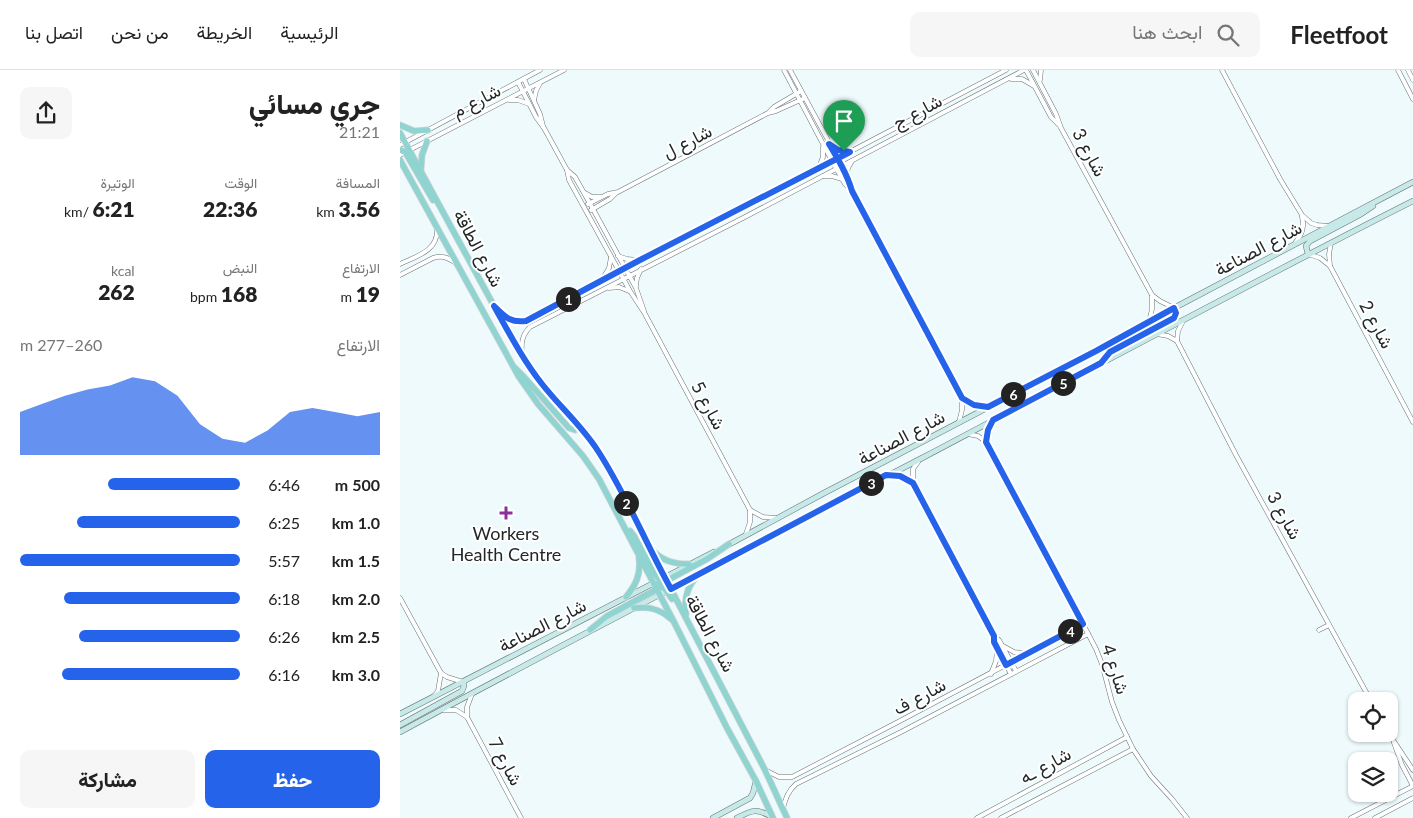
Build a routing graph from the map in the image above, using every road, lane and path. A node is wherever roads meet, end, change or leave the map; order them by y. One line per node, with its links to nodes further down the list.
1 (540, 70): 12 (street, شارع م)
2 (564, 70): 16 (street, شارع م)
3 (784, 70): 22 (street)
4 (790, 70): 21 (street)
5 (1005, 70): 40 (street, شارع ج)
6 (1025, 70): 13 (street, شارع ج); 18 (street, شارع 3)
7 (1033, 70): 17 (street, شارع 3)
8 (1041, 70): 17 (street)
9 (1222, 70): 68 (street)
10 (1398, 70): 24 (street)
11 (1408, 70): 14 (street)
12 (524, 79): 15 (street, شارع م); 19 (street, شارع 5)
13 (1006, 80): 18 (street); 44 (street, شارع ج)
14 (1413, 80)
15 (518, 82): 20 (street, شارع 5); 33 (street, شارع م)
16 (542, 82): 19 (street, شارع م); 27 (street)
17 (1040, 83): 32 (street, شارع 3)
18 (1035, 86): 32 (street, شارع 3)
19 (528, 89): 20 (street, شارع م); 27 (street, شارع 5)
20 (522, 92): 25 (street, شارع م); 28 (street, شارع 5)
21 (801, 92): 22 (street, شارع ل); 23 (street)
22 (796, 94): 26 (street); 29 (street, شارع ل)
23 (805, 98): 26 (street, شارع ل); 36 (street)
24 (1413, 99)
25 (507, 100): 28 (street); 35 (street, شارع م)
26 (799, 100): 29 (street, شارع ل); 38 (street)
27 (534, 102): 31 (street, شارع 5)
28 (529, 105): 31 (street, شارع 5)
29 (768, 113): 58 (street, شارع ل)
30 (400, 125): 33 (main road)
31 (544, 128): 49 (street, شارع 5)
32 (1061, 128): 95 (street, شارع 3)
33 (428, 130): 37 (street, شارع م)
34 (400, 133): 37 (main road, شارع الطاقة)
35 (427, 141): 39 (street, شارع م); 50 (main road)
36 (829, 144): 40 (street); 41 (street)
37 (402, 145): 39 (main road, شارع الطاقة)
38 (823, 145): 43 (street); 46 (street)
39 (404, 152): 50 (main road, شارع الطاقة); 69 (main road)
40 (850, 152): 41 (street, شارع ج)
41 (837, 158): 43 (street, شارع ج); 45 (street)
42 (400, 160): 51 (main road, شارع الطاقة)
43 (832, 161): 46 (street, شارع ج); 48 (street)
44 (852, 161): 45 (street, شارع ج); 53 (street)
45 (842, 166): 48 (street, شارع ج); 53 (street)
46 (818, 167): 66 (street, شارع ج)
47 (400, 168): 51 (main road)
48 (836, 169): 52 (street, شارع ج); 54 (street)
49 (567, 170): 57 (street, شارع 5); 64 (street, شارع 5)
50 (422, 171): 69 (main road, شارع الطاقة)
51 (408, 174): 73 (main road, شارع الطاقة)
52 (821, 176): 54 (street); 70 (street, شارع ج)
53 (847, 176): 56 (street)
54 (842, 179): 56 (street)
55 (1413, 182): 60 (street, شارع الصناعة)
56 (852, 191): 108 (street)
57 (583, 192): 59 (street); 62 (street, شارع 5)
58 (618, 192): 59 (street, شارع ل); 63 (street, شارع ل)
59 (602, 197): 62 (street, شارع ل)
60 (1381, 199): 72 (street, شارع الصناعة); 78 (street)
61 (1413, 201): 75 (street, شارع الصناعة)
62 (590, 203): 64 (street, شارع ل); 65 (street, شارع 5)
63 (602, 204): 65 (street, شارع ل); 71 (street)
64 (583, 206): 67 (street, شارع 5)
65 (593, 209): 67 (street, شارع ل); 71 (street, شارع 5)
66 (739, 210): 70 (street); 74 (street, شارع ج)
67 (587, 212): 80 (street, شارع 5)
68 (1302, 215): 72 (street); 76 (street)
69 (446, 218): 97 (main road, شارع الطاقة)
70 (743, 218): 77 (street, شارع ج)
71 (600, 222): 79 (street, شارع 5)
72 (1329, 226): 76 (street, شارع الصناعة)
73 (436, 227): 82 (street); 83 (main road, شارع الطاقة)
74 (684, 237): 77 (street); 81 (street, شارع ج)
75 (1332, 242): 78 (street, شارع الصناعة); 84 (street)
76 (1294, 244): 99 (street, شارع الصناعة)
77 (688, 245): 86 (street, شارع ج)
78 (1308, 254): 84 (street); 101 (street, شارع الصناعة)
79 (618, 256): 81 (street); 85 (street, شارع 5)
80 (611, 257): 87 (street, شارع 5); 91 (street)
81 (640, 260): 85 (street, شارع ج)
82 (400, 264)
83 (457, 264): 88 (street); 107 (main road, شارع الطاقة)
84 (1330, 266): 112 (street, شارع 2)
85 (624, 268): 87 (street, شارع ج); 89 (street, شارع 5)
86 (642, 269): 89 (street, شارع ج); 92 (street)
87 (619, 271): 90 (street, شارع 5); 91 (street, شارع ج)
88 (400, 276)
89 (628, 276): 90 (street, شارع ج); 92 (street, شارع 5)
90 (623, 278): 93 (street, شارع ج); 94 (street, شارع 5)
91 (603, 279): 96 (street, شارع ج)
92 (636, 288): 100 (street, شارع 5)
93 (604, 289): 94 (street); 98 (street, شارع ج)
94 (630, 291): 100 (street, شارع 5)
95 (1152, 294): 99 (street, شارع 3); 102 (street)
96 (564, 301): 97 (street, شارع ج); 98 (street)
97 (494, 306): 105 (main road, شارع الطاقة)
98 (568, 308): 105 (street, شارع ج)
99 (1174, 308): 102 (street, شارع الصناعة); 106 (street)
100 (645, 314): 119 (street, شارع 5)
101 (1183, 321): 103 (street, شارع الصناعة); 104 (street)
102 (1148, 323): 109 (street, شارع الصناعة)
103 (1157, 334): 104 (street); 106 (street, شارع الصناعة)
104 (1177, 342): 135 (street, شارع 3)
105 (522, 356): 113 (main road, شارع الطاقة)
106 (1101, 363): 110 (street, شارع الصناعة)
107 (510, 364): 113 (main road); 121 (main road, شارع الطاقة)
108 (962, 398): 109 (street); 111 (street)
109 (988, 407): 111 (street, شارع الصناعة)
110 (993, 420): 114 (street, شارع الصناعة); 115 (street)
111 (959, 422): 120 (street, شارع الصناعة)
112 (1413, 422)
113 (580, 427): 124 (main road, شارع الطاقة)
114 (967, 434): 115 (street); 116 (street, شارع الصناعة)
115 (986, 442): 134 (street, شارع 4)
116 (921, 458): 117 (street, شارع الصناعة); 118 (street)
117 (886, 475): 118 (street); 127 (street, شارع الصناعة)
118 (913, 483): 140 (street)
119 (750, 510): 120 (street); 122 (street)
120 (778, 518): 122 (street, شارع الصناعة)
121 (622, 521): 125 (main road, شارع الطاقة); 128 (main road)
122 (746, 534): 123 (street, شارع الصناعة)
123 (729, 544): 126 (street, شارع الصناعة); 128 (main road)
124 (649, 546): 126 (main road); 128 (main road, شارع الطاقة)
125 (637, 551): 128 (main road, شارع الطاقة); 129 (main road)
126 (689, 564): 128 (street, شارع الصناعة)
127 (699, 574): 128 (street, شارع الصناعة); 132 (main road)
128 (662, 585): 129 (street, شارع الصناعة); 131 (street, شارع الصناعة); 132 (main road, شارع الطاقة); 133 (main road, شارع الطاقة); 136 (main road); 139 (main road)
129 (626, 597): 148 (street, شارع الصناعة)
130 (400, 598): 145 (street)
131 (634, 608): 133 (main road); 136 (street, شارع الصناعة)
132 (687, 619): 139 (main road, شارع الطاقة)
133 (674, 622): 164 (main road, شارع الطاقة)
134 (1083, 624): 138 (street, شارع 4); 141 (street, شارع ف)
135 (1329, 625): 137 (street); 149 (street, شارع 3)
136 (590, 630): 150 (street, شارع الصناعة)
137 (1319, 630)
138 (1088, 634): 144 (street, شارع ف); 159 (street, شارع 4)
139 (699, 642): 162 (main road, شارع الطاقة)
140 (999, 646): 141 (street); 142 (street); 143 (street); 146 (street)
141 (1029, 654): 142 (street, شارع ف)
142 (1012, 662): 143 (street, شارع ف); 144 (street)
143 (1006, 665): 146 (street, شارع ف); 147 (street)
144 (1016, 671): 147 (street, شارع ف)
145 (441, 673): 148 (street); 151 (street)
146 (991, 674): 155 (street, شارع ف)
147 (1011, 674): 158 (street, شارع ف)
148 (463, 682): 151 (street, شارع الصناعة); 156 (street)
149 (1366, 692)
150 (472, 694): 152 (street, شارع الصناعة); 154 (street)
151 (434, 696): 153 (street, شارع الصناعة)
152 (438, 711): 154 (street); 157 (street, شارع الصناعة)
153 (400, 714)
154 (467, 717): 170 (street, شارع 7)
155 (896, 723): 158 (street); 162 (street, شارع ف)
156 (400, 724)
157 (400, 732)
158 (901, 732): 167 (street, شارع ف)
159 (1127, 737): 161 (street, شارع 4); 168 (street, شارع ـه)
160 (1394, 743): 163 (street); 165 (street)
161 (1133, 749): 176 (street, شارع ـه); 177 (street, شارع 4)
162 (765, 770): 167 (main road, شارع الطاقة)
163 (1413, 770)
164 (756, 781): 169 (main road, شارع الطاقة); 171 (street)
165 (1413, 786): 178 (street)
166 (1413, 798): 179 (street)
167 (783, 808): 173 (main road, شارع الطاقة)
168 (987, 813): 174 (street, شارع ـه); 175 (street)
169 (773, 817): 172 (street)
170 (520, 818)
171 (713, 818)
172 (736, 818)
173 (787, 818)
174 (977, 818)
175 (990, 818)
176 (1001, 818)
177 (1187, 818)
178 (1351, 818)
179 (1375, 818)

